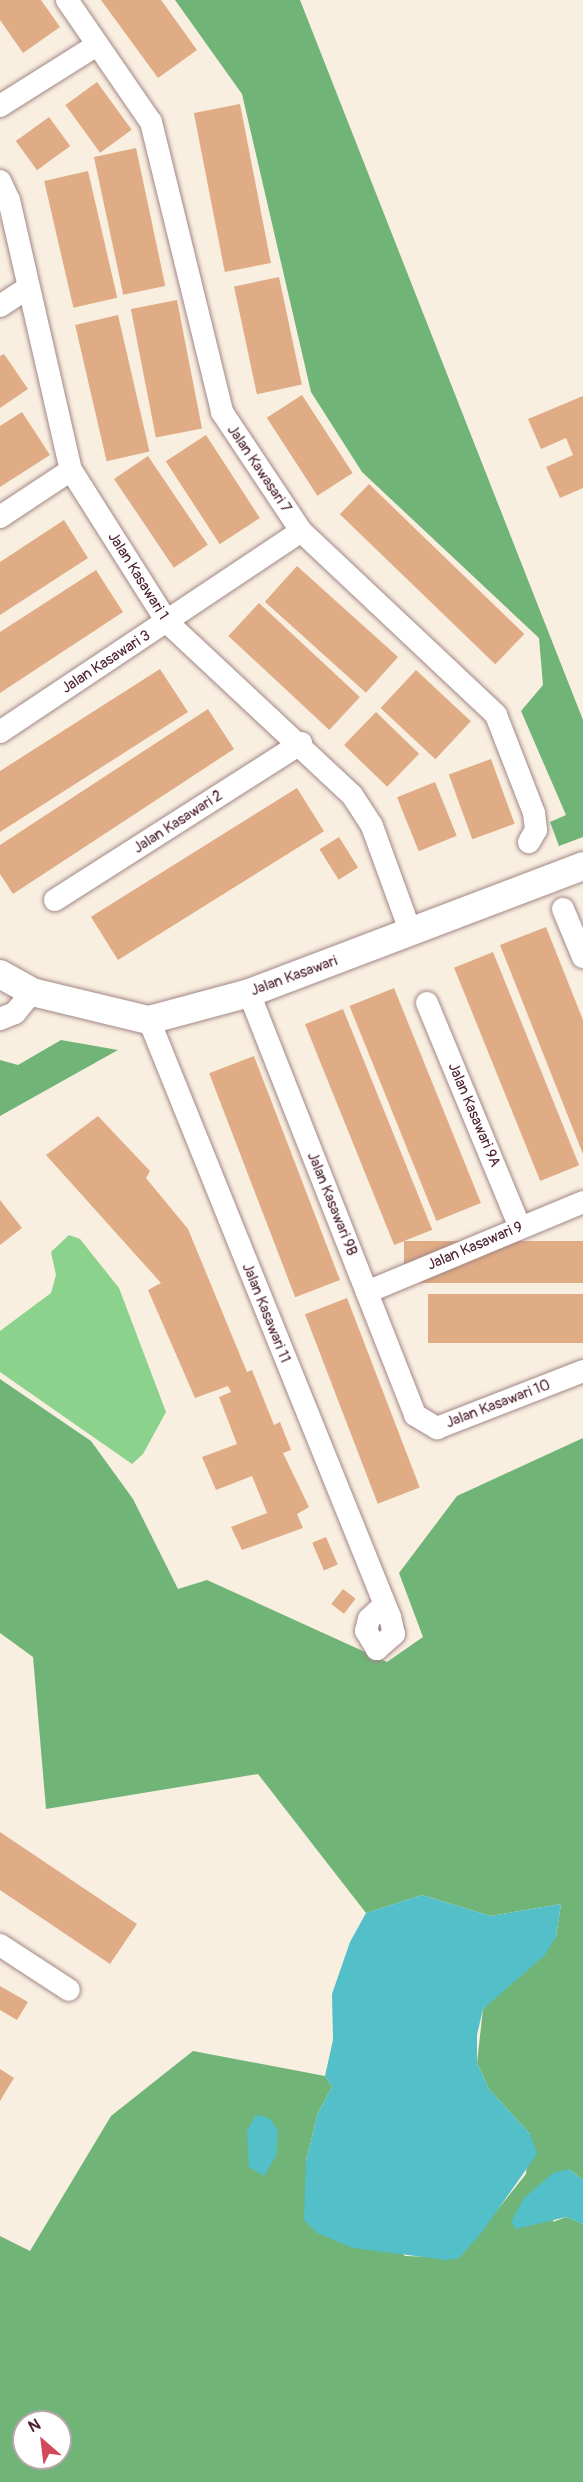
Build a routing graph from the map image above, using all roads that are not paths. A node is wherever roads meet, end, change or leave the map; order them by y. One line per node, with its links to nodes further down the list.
1 (67, 0): 2 (street, Jalan Kawasari 7)
2 (97, 45): 3 (street); 9 (street, Jalan Kawasari 7)
3 (0, 106)
4 (0, 181): 5 (street, Jalan Kasawari 1)
5 (28, 288): 6 (street); 7 (street, Jalan Kasawari 1)
6 (0, 306)
7 (71, 470): 8 (street); 10 (street, Jalan Kasawari 1)
8 (0, 517)
9 (301, 531): 10 (street, Jalan Kasawari 3); 13 (street, Jalan Kawasari 7)
10 (167, 622): 11 (street, Jalan Kasawari 3); 12 (street, Jalan Kasawari 1)
11 (0, 732)
12 (301, 743): 15 (street, Jalan Kasawari 2); 17 (street, Jalan Kasawari 1)
13 (529, 842)
14 (583, 866): 17 (street, Jalan Kasawari)
15 (55, 900)
16 (563, 909): 18 (street)
17 (411, 933): 21 (street, Jalan Kasawari)
18 (583, 957)
19 (0, 974): 20 (street, Jalan Kasawari)
20 (32, 992): 23 (street); 24 (street, Jalan Kasawari)
21 (249, 993): 24 (street, Jalan Kasawari); 27 (street, Jalan Kasawari 9B)
22 (427, 1003): 26 (street, Jalan Kasawari 9A)
23 (0, 1019)
24 (149, 1020): 30 (street, Jalan Kasawari 11)
25 (583, 1202): 26 (street, Jalan Kasawari 9)
26 (520, 1227): 27 (street, Jalan Kasawari 9)
27 (367, 1292): 29 (street, Jalan Kasawari 9B)
28 (583, 1371): 29 (street, Jalan Kasawari 10)
29 (416, 1414)
30 (383, 1606)
31 (0, 1945): 32 (street)
32 (69, 1990)

